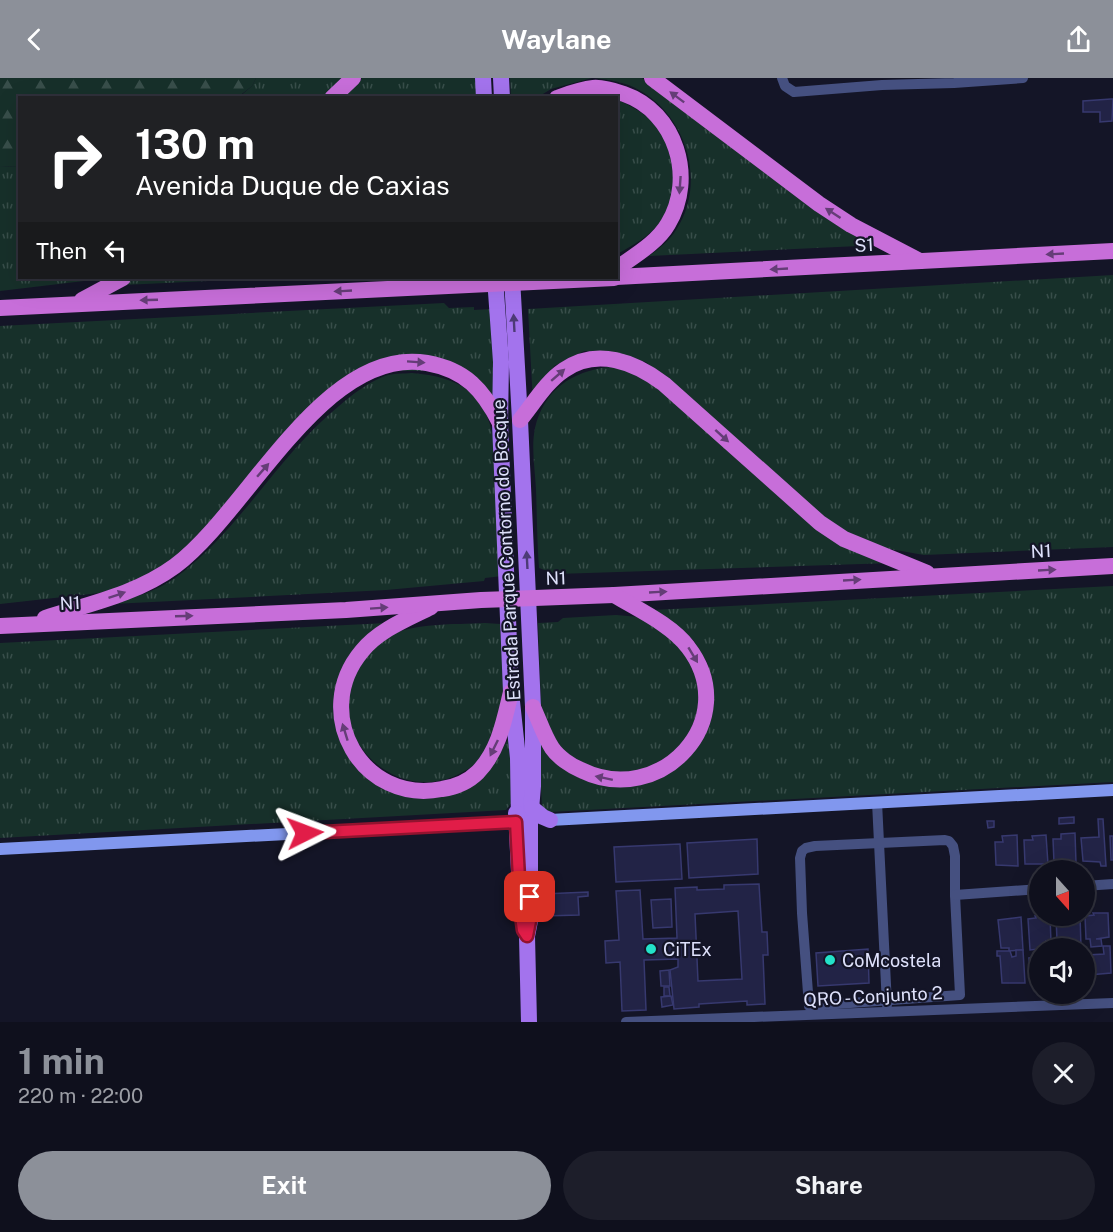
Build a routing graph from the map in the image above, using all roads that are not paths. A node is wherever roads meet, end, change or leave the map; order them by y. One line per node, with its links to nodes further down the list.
1 (353, 78): 9 (highway)
2 (483, 78): 10 (main road)
3 (501, 78): 11 (main road)
4 (652, 78): 14 (highway, one-way to 4)
5 (782, 78): 7 (street)
6 (1021, 78): 8 (street)
7 (882, 81): 8 (street)
8 (954, 81)
9 (334, 96)
10 (484, 96)
11 (502, 96)
12 (564, 96): 15 (highway, one-way to 15)
13 (1113, 251): 14 (highway, S1, one-way to 14)
14 (921, 261): 16 (highway, S1, one-way to 16)
15 (618, 268)
16 (618, 277)
17 (121, 279): 23 (highway)
18 (386, 279): 22 (highway)
19 (495, 279): 26 (main road, Estrada Parque Contorno do Bosque)
20 (512, 279): 25 (main road, Estrada Parque Contorno do Bosque, one-way to 20)
21 (589, 279): 22 (highway, S1)
22 (402, 288): 23 (highway, S1, one-way to 23)
23 (78, 303): 24 (highway, S1)
24 (0, 308)
25 (520, 420): 28 (highway, one-way to 28); 34 (main road, Estrada Parque Contorno do Bosque, one-way to 25)
26 (500, 423): 31 (highway, one-way to 26); 33 (main road, Estrada Parque Contorno do Bosque)
27 (1113, 566): 28 (highway, N1, one-way to 27)
28 (932, 576): 29 (highway, N1, one-way to 28)
29 (614, 595): 30 (highway, N1); 34 (highway, one-way to 34)
30 (436, 604): 31 (highway, N1, one-way to 30); 33 (highway, one-way to 30)
31 (21, 625): 32 (highway, N1)
32 (0, 626)
33 (511, 692): 37 (main road, Estrada Parque Contorno do Bosque)
34 (533, 707): 37 (main road, Estrada Parque Contorno do Bosque)
35 (1113, 790): 36 (main road)
36 (876, 802): 38 (main road); 39 (street)
37 (524, 819): 38 (main road); 40 (main road); 45 (main road); 45 (main road)
38 (550, 820)
39 (879, 843): 44 (street); 47 (street); 47 (street)
40 (0, 849)
41 (1113, 884): 42 (street)
42 (1095, 885)
43 (1029, 890): 44 (street)
44 (955, 895): 47 (street)
45 (527, 936): 50 (main road)
46 (1113, 1003): 48 (street, QRO - Conjunto 2)
47 (887, 1006): 48 (street, QRO - Conjunto 2); 49 (street, QRO - Conjunto 2)
48 (982, 1009): 52 (street)
49 (800, 1019): 51 (street, QRO - Conjunto 2)
50 (529, 1022)
51 (630, 1022)
52 (982, 1022)

